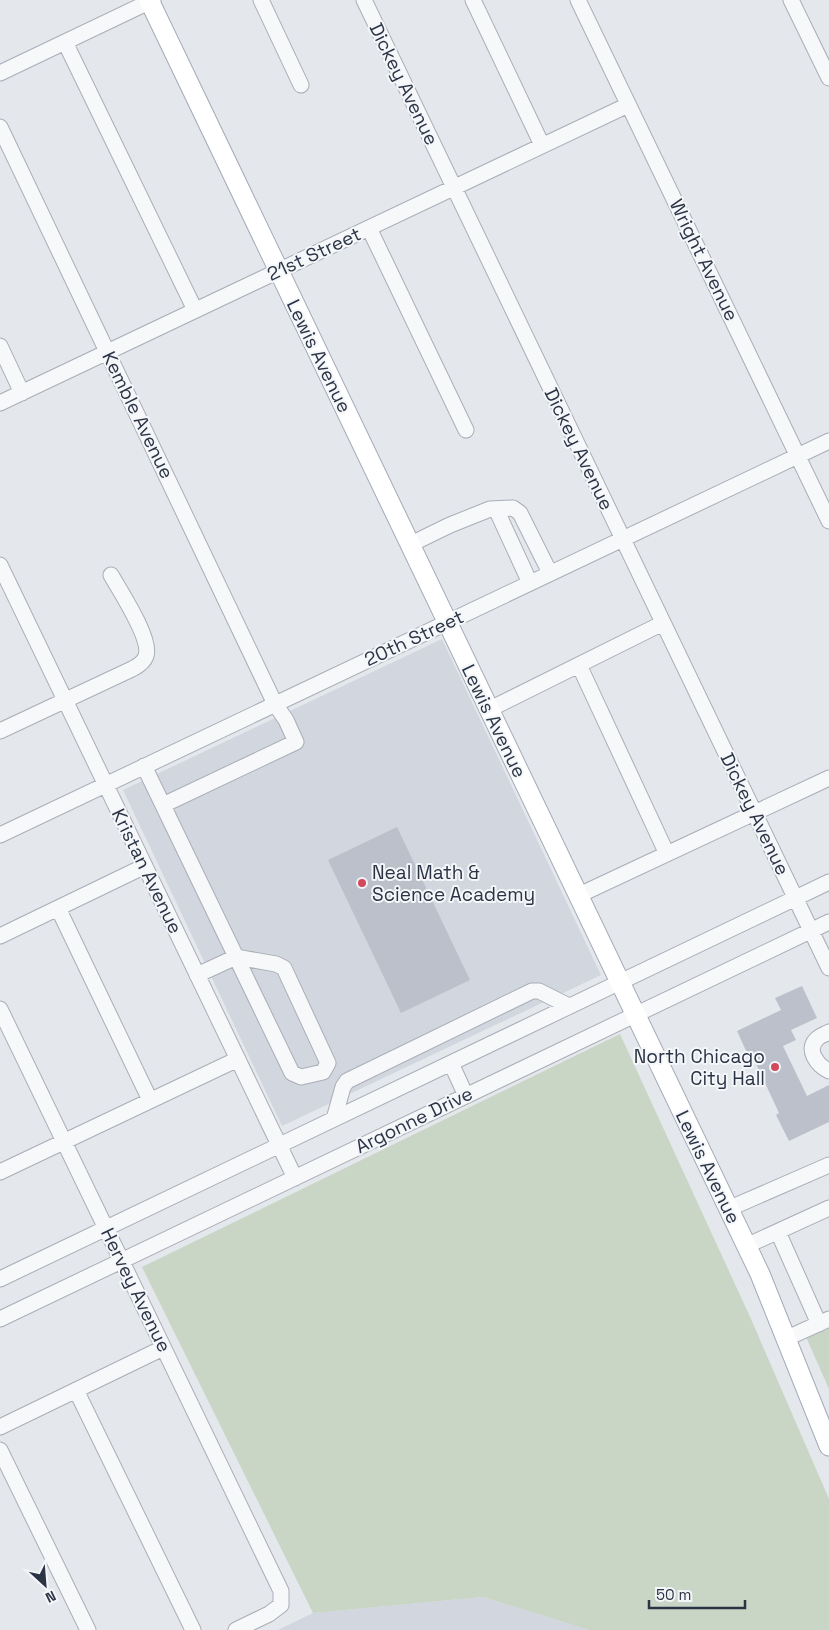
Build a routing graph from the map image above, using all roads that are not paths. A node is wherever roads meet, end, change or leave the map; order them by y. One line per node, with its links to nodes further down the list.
1 (151, 0): 7 (street); 16 (main road, Lewis Avenue)
2 (261, 0): 10 (street)
3 (364, 0): 14 (street, Dickey Avenue)
4 (473, 0): 13 (street)
5 (578, 0): 11 (street, Wright Avenue)
6 (791, 0): 9 (street)
7 (65, 42): 8 (street); 17 (street)
8 (0, 74)
9 (829, 78)
10 (301, 85)
11 (628, 105): 13 (street, 21st Street); 24 (street, Wright Avenue)
12 (0, 127): 19 (street, Kemble Avenue)
13 (542, 146): 14 (street, 21st Street)
14 (454, 188): 15 (street, 21st Street); 27 (street, Dickey Avenue)
15 (369, 228): 16 (street, 21st Street); 22 (street)
16 (278, 271): 17 (street, 21st Street); 28 (main road, Lewis Avenue)
17 (196, 310): 19 (street, 21st Street)
18 (0, 346): 20 (street)
19 (108, 352): 20 (street, 21st Street); 37 (street, Kemble Avenue)
20 (22, 393): 21 (street, 21st Street)
21 (0, 403)
22 (466, 430)
23 (829, 441): 24 (street, 20th Street)
24 (798, 456): 26 (street, Wright Avenue); 27 (street, 20th Street)
25 (496, 509): 28 (street); 31 (street); 32 (street)
26 (829, 521)
27 (623, 539): 31 (street, 20th Street); 34 (street, Dickey Avenue)
28 (409, 545): 33 (main road, Lewis Avenue)
29 (0, 565): 36 (street, Kristan Avenue)
30 (111, 574): 36 (street)
31 (550, 574): 32 (street, 20th Street)
32 (530, 583): 33 (street, 20th Street)
33 (446, 622): 37 (street, 20th Street); 38 (main road, Lewis Avenue)
34 (663, 623): 35 (street); 44 (street, Dickey Avenue)
35 (579, 665): 38 (street); 46 (street)
36 (65, 700): 39 (street); 42 (street, Kristan Avenue)
37 (276, 704): 40 (street, 20th Street); 43 (street, Kemble Avenue)
38 (488, 710): 49 (main road, Lewis Avenue)
39 (0, 731)
40 (144, 766): 42 (street, 20th Street); 43 (street)
41 (829, 778): 44 (street)
42 (106, 784): 45 (street, 20th Street); 47 (street, Kristan Avenue)
43 (163, 805): 55 (street)
44 (754, 813): 46 (street); 50 (street, Dickey Avenue)
45 (0, 834)
46 (667, 854): 49 (street)
47 (145, 866): 51 (street); 57 (street, Kristan Avenue)
48 (829, 882): 50 (street, Argonne Drive)
49 (577, 896): 58 (main road, Lewis Avenue)
50 (795, 898): 53 (street, Dickey Avenue); 58 (street, Argonne Drive)
51 (58, 908): 54 (street); 67 (street)
52 (829, 922): 53 (street, Argonne Drive)
53 (811, 930): 56 (street, Dickey Avenue); 61 (street, Argonne Drive)
54 (0, 936)
55 (236, 957): 55 (street); 57 (street)
56 (829, 968)
57 (197, 975): 63 (street, Kristan Avenue)
58 (618, 982): 59 (street, Argonne Drive); 61 (main road, Lewis Avenue)
59 (569, 1006): 64 (street, Argonne Drive); 68 (street)
60 (0, 1009): 69 (street, Hervey Avenue)
61 (634, 1015): 66 (street, Argonne Drive); 75 (main road, Lewis Avenue)
62 (829, 1032): 65 (street)
63 (238, 1059): 67 (street); 70 (street, Kristan Avenue)
64 (451, 1063): 66 (street); 68 (street, Argonne Drive)
65 (829, 1071)
66 (466, 1096): 73 (street, Argonne Drive)
67 (150, 1100): 69 (street)
68 (334, 1119): 70 (street, Argonne Drive)
69 (64, 1141): 72 (street); 76 (street, Hervey Avenue)
70 (279, 1145): 73 (street, Kristan Avenue); 76 (street, Argonne Drive)
71 (829, 1165): 75 (street)
72 (0, 1172)
73 (295, 1178): 79 (street, Argonne Drive)
74 (829, 1208): 77 (street)
75 (728, 1209): 78 (main road, Lewis Avenue)
76 (106, 1228): 79 (street, Hervey Avenue); 80 (street, Argonne Drive)
77 (778, 1232): 78 (street); 82 (street)
78 (746, 1246): 83 (main road, Lewis Avenue)
79 (121, 1261): 81 (street, Argonne Drive); 84 (street, Hervey Avenue)
80 (0, 1279)
81 (0, 1319)
82 (824, 1322): 83 (street)
83 (785, 1339): 87 (main road, Lewis Avenue)
84 (164, 1348): 85 (street); 91 (street, Hervey Avenue)
85 (76, 1390): 86 (street); 90 (street)
86 (0, 1427)
87 (829, 1446)
88 (0, 1450): 89 (street)
89 (88, 1630)
90 (193, 1630)
91 (236, 1630)

